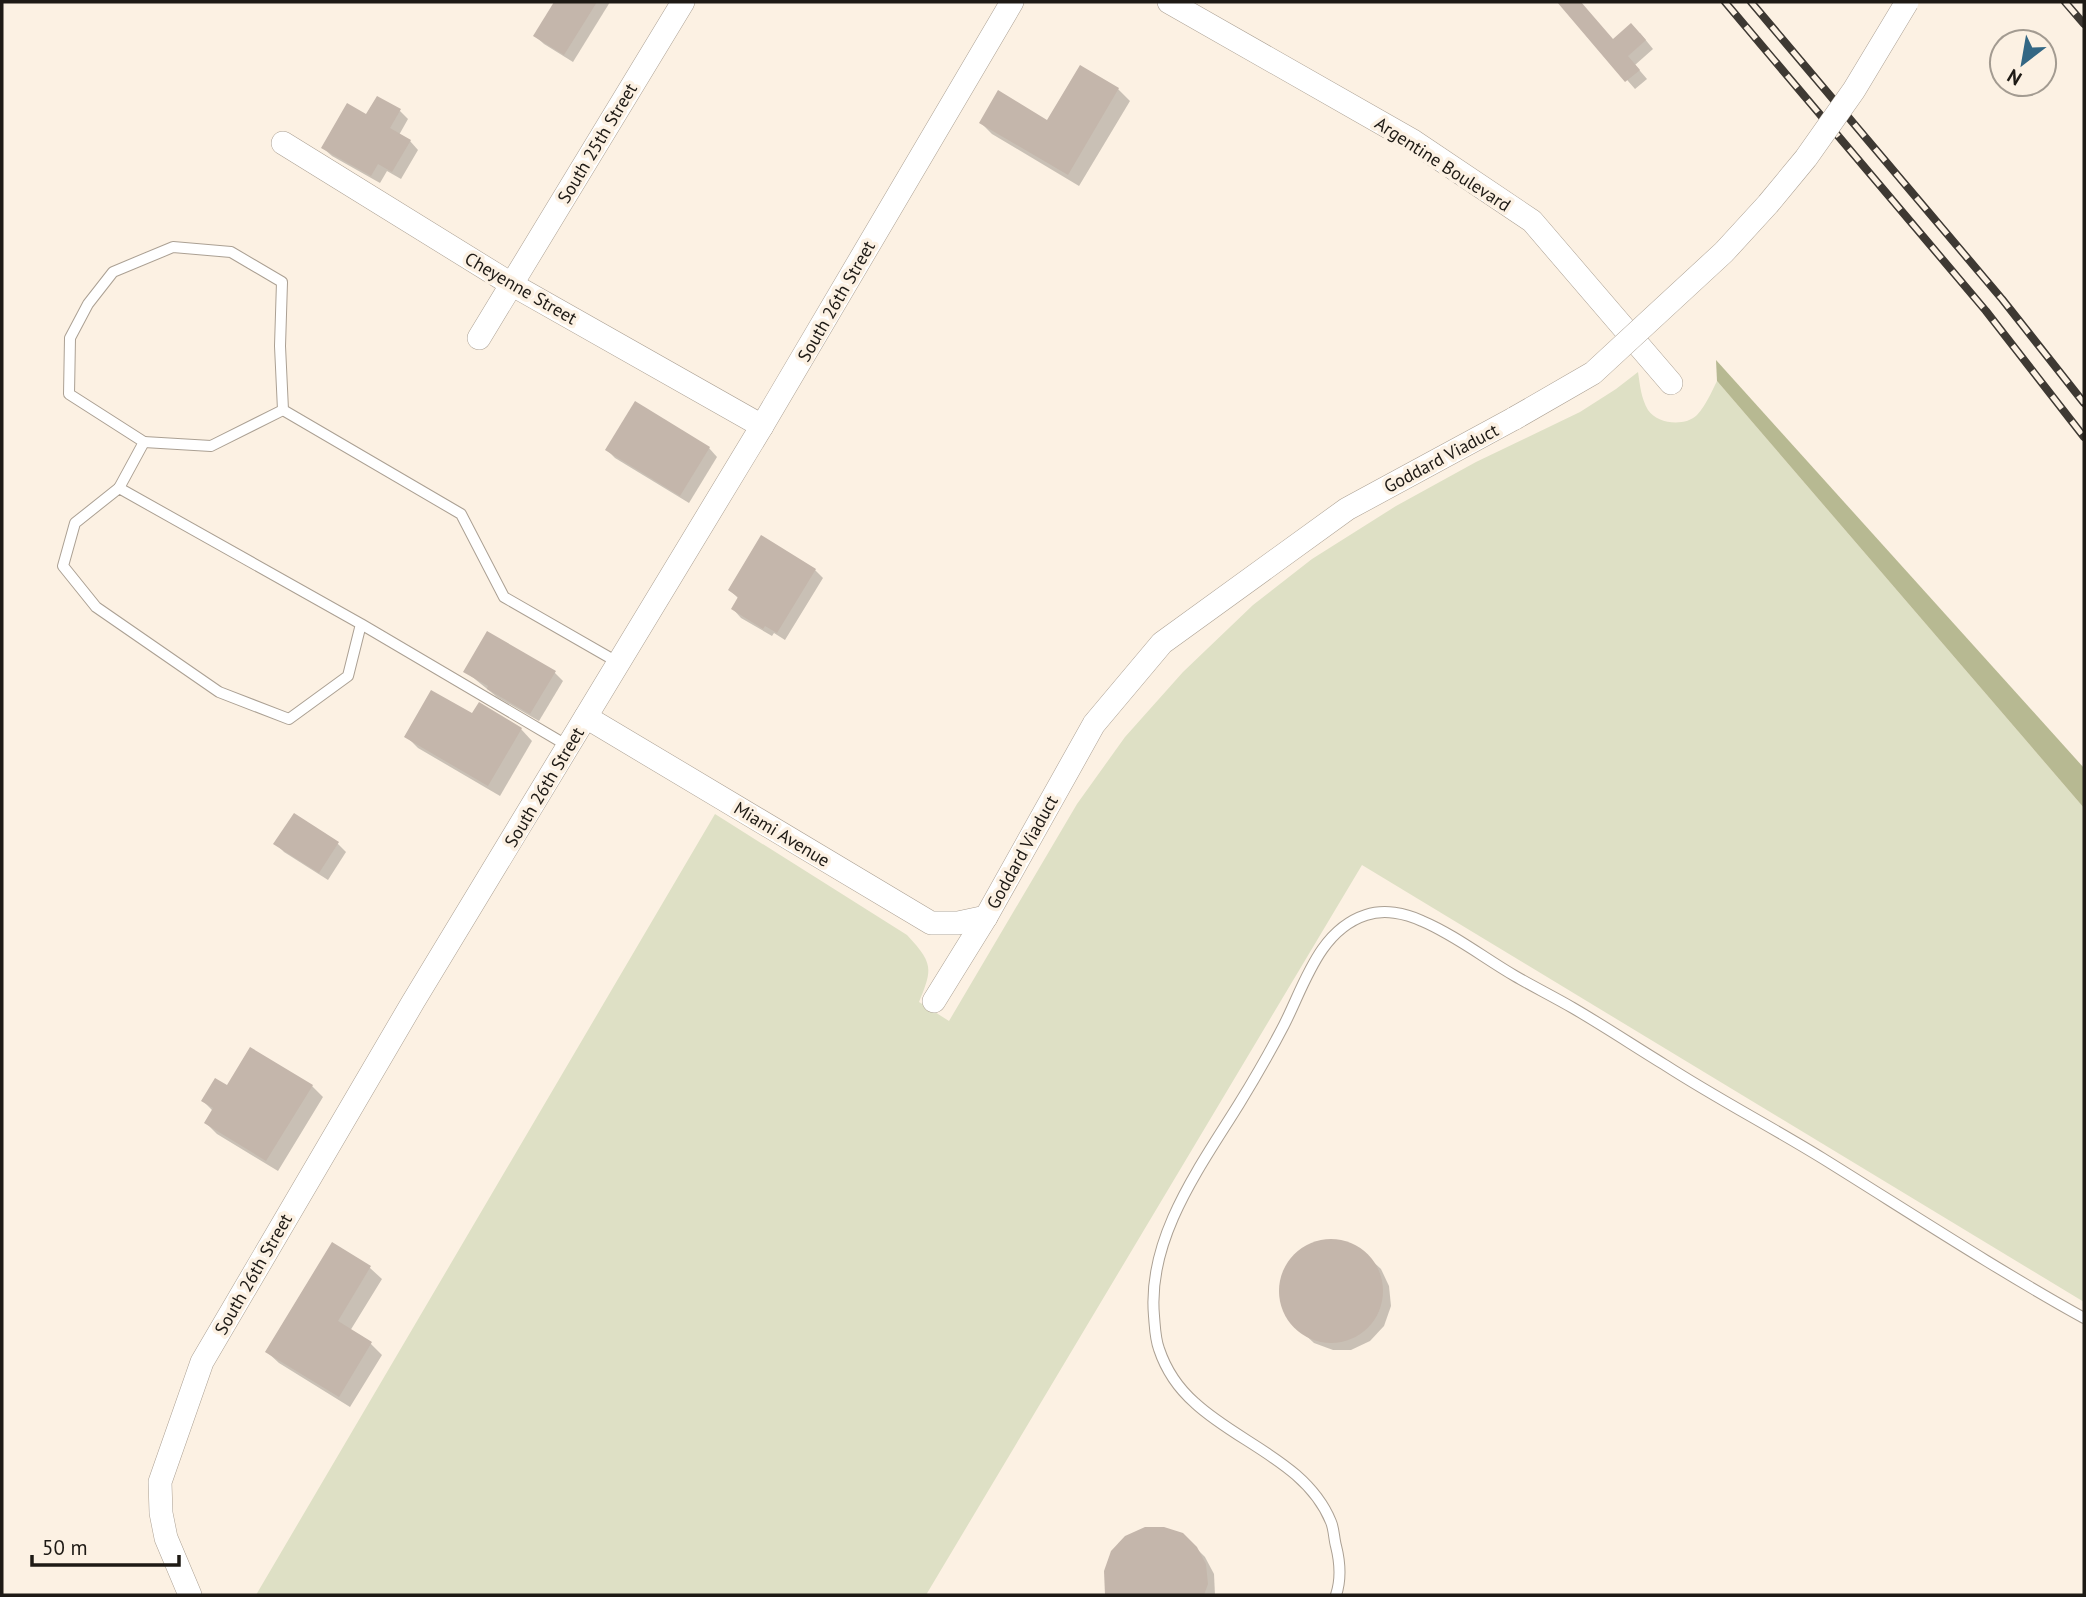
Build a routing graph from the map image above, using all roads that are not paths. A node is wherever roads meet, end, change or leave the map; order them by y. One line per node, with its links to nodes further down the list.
1 (683, 2): 6 (street, South 25th Street)
2 (1012, 2): 10 (street, South 26th Street)
3 (1169, 2): 8 (street, Argentine Boulevard)
4 (1907, 2): 17 (street, Goddard Viaduct, bridge)
5 (283, 143): 6 (street, Cheyenne Street)
6 (511, 284): 7 (street, South 25th Street); 10 (street, Cheyenne Street)
7 (479, 338)
8 (1671, 383)
9 (283, 410): 11 (lane); 11 (lane); 14 (lane)
10 (762, 426): 14 (street, South 26th Street)
11 (144, 442): 12 (lane)
12 (119, 488): 13 (lane); 13 (lane)
13 (361, 624): 16 (lane)
14 (619, 663): 15 (street, South 26th Street)
15 (586, 718): 16 (street, South 26th Street); 17 (street, Miami Avenue)
16 (568, 746): 20 (street, South 26th Street)
17 (986, 917): 18 (street, Goddard Viaduct)
18 (934, 1001)
19 (2084, 1318): 21 (lane)
20 (190, 1595)
21 (1335, 1595)

